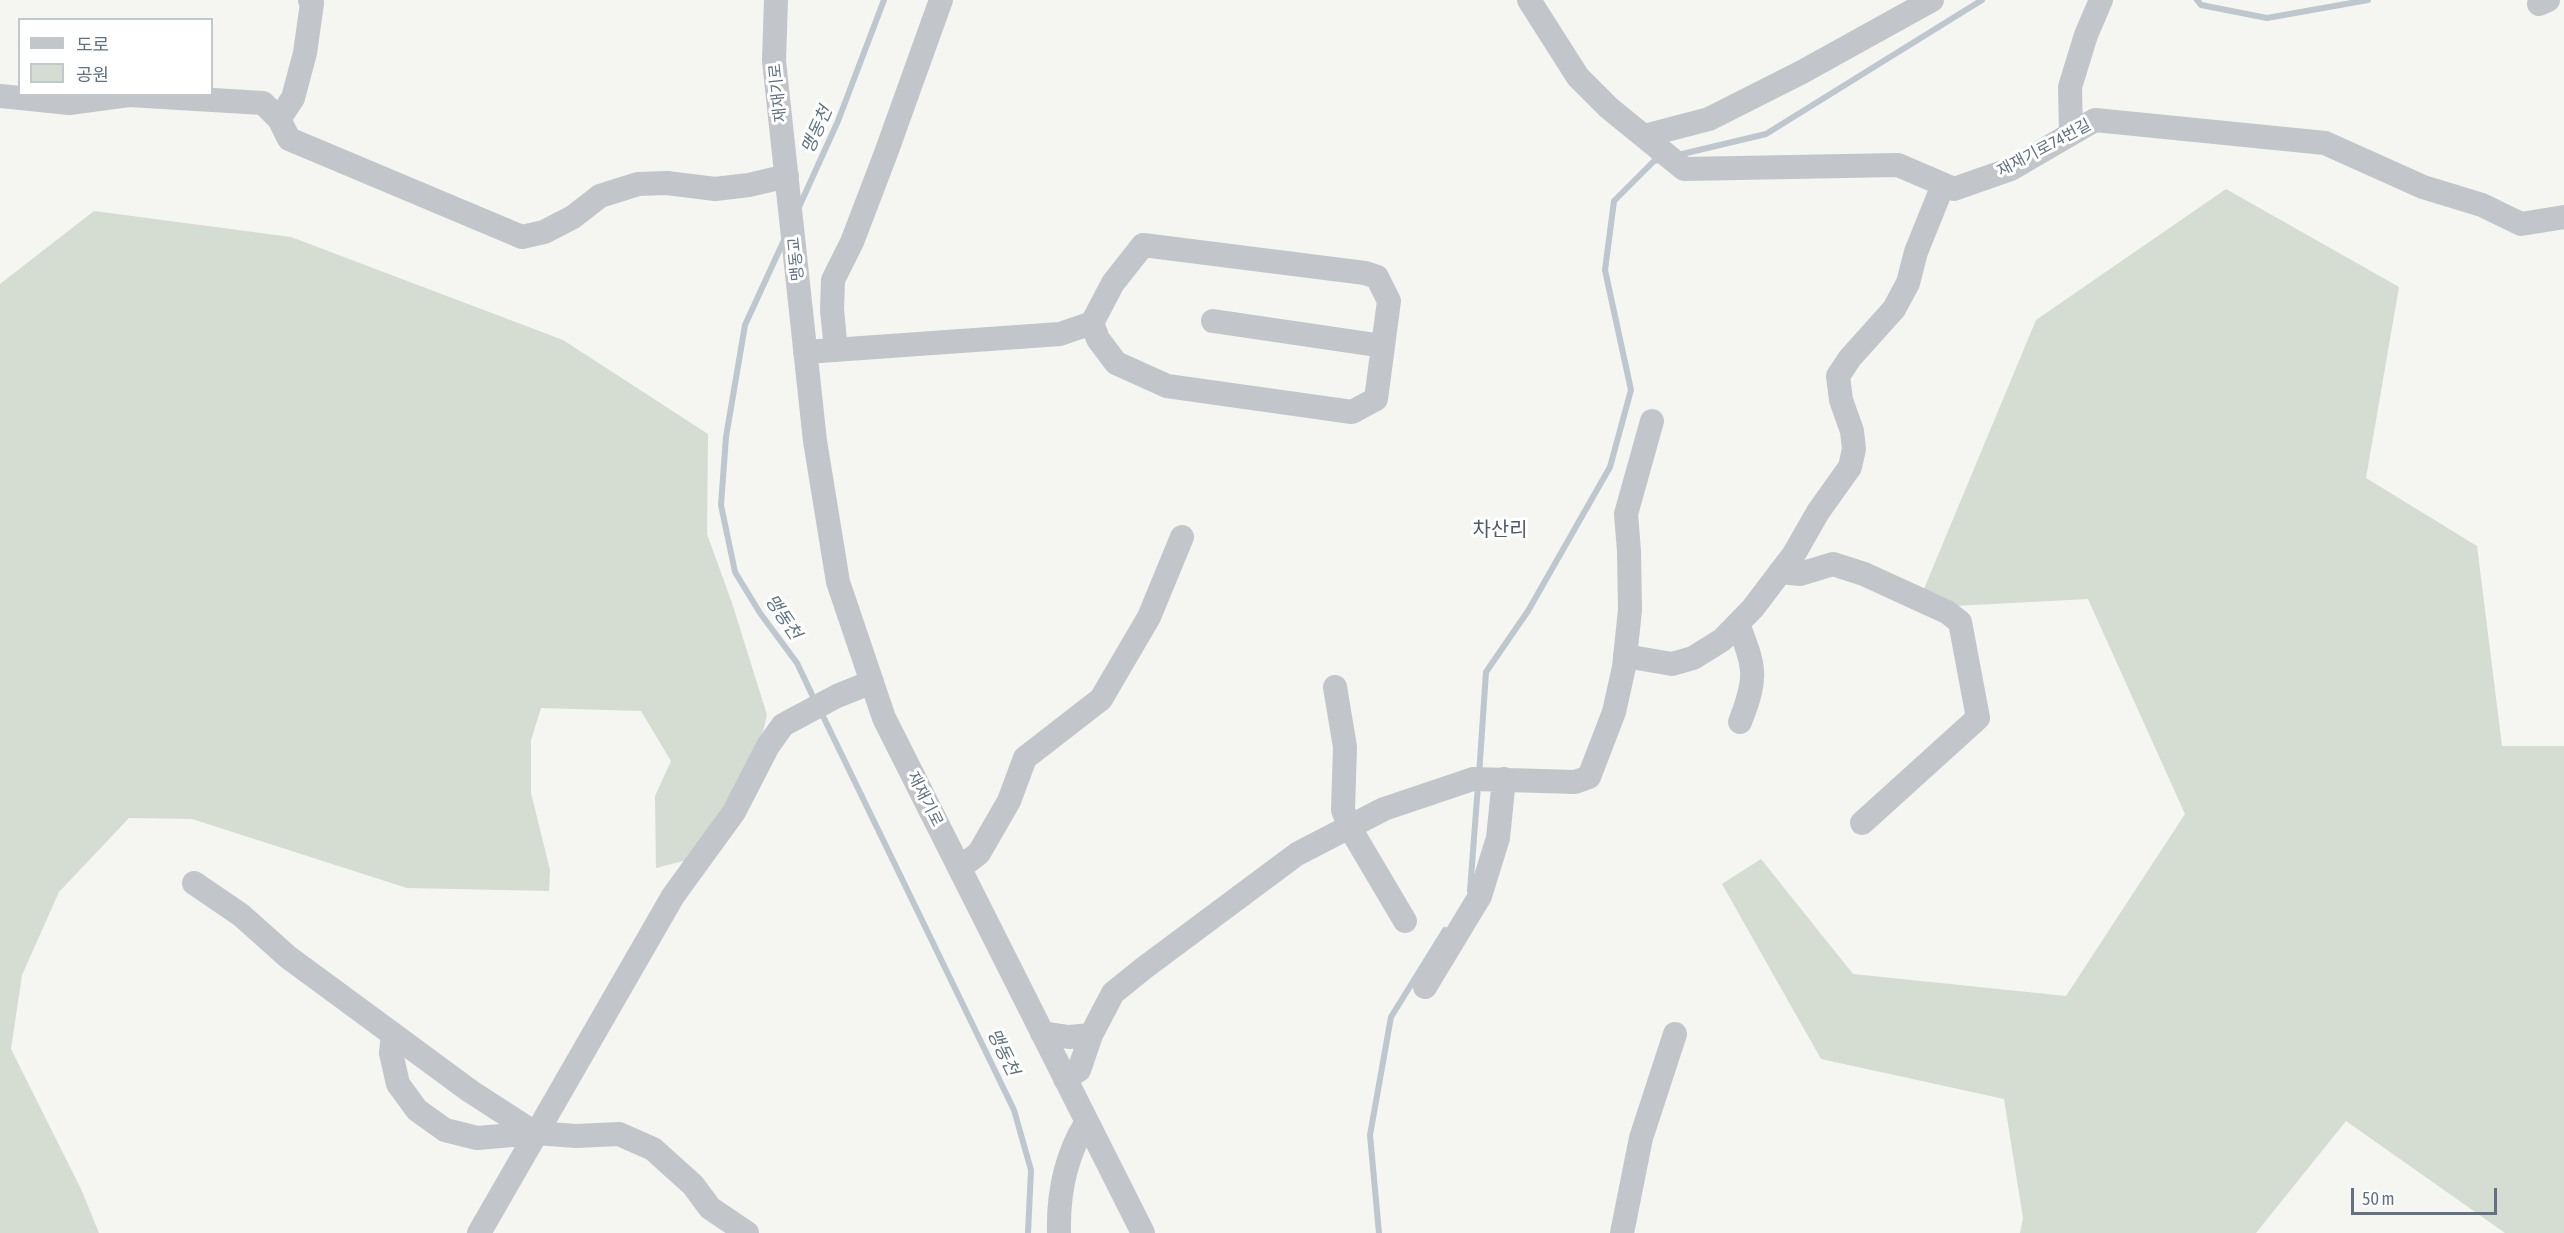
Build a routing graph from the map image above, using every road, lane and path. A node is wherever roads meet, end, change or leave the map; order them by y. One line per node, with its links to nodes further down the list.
1 (310, 0): 11 (street)
2 (776, 0): 14 (street, 재재기로)
3 (941, 0): 21 (street)
4 (1529, 0): 7 (street, 재재기로74번길)
5 (1932, 0): 13 (street)
6 (2101, 0): 12 (street)
7 (1546, 11): 13 (street, 재재기로74번길)
8 (0, 96): 9 (street)
9 (122, 96)
10 (152, 96): 11 (street)
11 (279, 119): 14 (street)
12 (2071, 134): 15 (street, 재재기로74번길); 16 (street, 재재기로74번길)
13 (1651, 143): 15 (street, 재재기로74번길)
14 (788, 180): 19 (street, 맹동교)
15 (1943, 184): 24 (street)
16 (2564, 217)
17 (1213, 321): 20 (street)
18 (1092, 323): 20 (street); 20 (street); 21 (street)
19 (804, 343): 21 (street); 27 (street, 재재기로)
20 (1383, 346)
21 (836, 350)
22 (1653, 421): 26 (street)
23 (1182, 537): 33 (street)
24 (1780, 572): 25 (street); 31 (street)
25 (1738, 624): 26 (street); 29 (street)
26 (1625, 656): 30 (street)
27 (872, 682): 33 (street, 재재기로); 43 (street)
28 (1335, 687): 32 (street)
29 (1740, 722)
30 (1490, 779): 32 (street); 36 (street)
31 (1862, 823)
32 (1350, 828): 35 (street); 40 (street)
33 (960, 868): 37 (street, 재재기로)
34 (194, 883): 38 (street)
35 (1405, 921)
36 (1425, 987)
37 (1042, 1033): 40 (street); 41 (street, 재재기로)
38 (393, 1034): 43 (street); 43 (street)
39 (1675, 1034): 48 (street)
40 (1091, 1035): 41 (street)
41 (1065, 1079): 42 (street, 재재기로)
42 (1086, 1123): 46 (street); 47 (street, 재재기로)
43 (535, 1133): 44 (street); 45 (street)
44 (479, 1233)
45 (747, 1233)
46 (1059, 1233)
47 (1143, 1233)
48 (1622, 1233)

